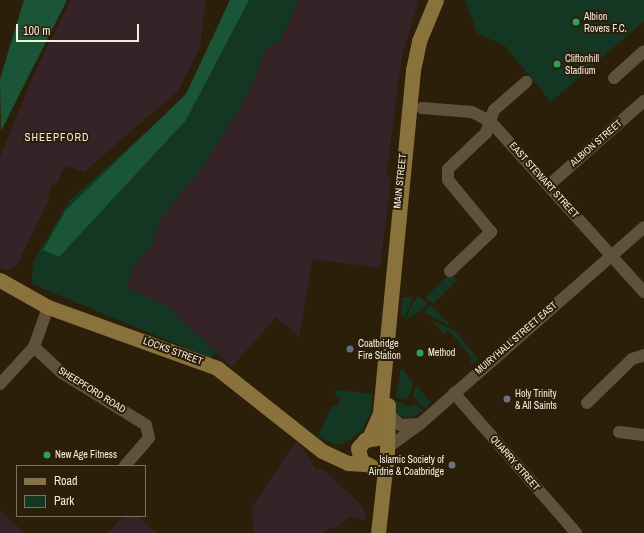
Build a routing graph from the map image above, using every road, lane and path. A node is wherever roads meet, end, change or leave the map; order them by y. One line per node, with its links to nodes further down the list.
1 (436, 0): 17 (main road, MAIN STREET)
2 (644, 51): 3 (street)
3 (614, 78)
4 (526, 82): 7 (street)
5 (644, 101): 8 (street, ALBION STREET)
6 (422, 108): 7 (street, EAST STEWART STREET)
7 (490, 121): 8 (street, EAST STEWART STREET); 11 (street)
8 (549, 184): 10 (street, EAST STEWART STREET)
9 (644, 227): 10 (street, MUIRYHALL STREET EAST)
10 (611, 256): 13 (street, EAST STEWART STREET); 19 (street, MUIRYHALL STREET EAST)
11 (450, 271)
12 (0, 280): 14 (main road, LOCKS STREET)
13 (644, 292)
14 (48, 307): 15 (street); 26 (main road, LOCKS STREET)
15 (34, 347): 18 (street); 28 (street, SHEEPFORD ROAD)
16 (644, 355): 20 (street)
17 (385, 366): 21 (main road, MAIN STREET); 25 (main road, MAIN STREET)
18 (0, 384)
19 (454, 393): 22 (street, MUIRYHALL STREET EAST); 30 (street, QUARRY STREET)
20 (587, 403)
21 (387, 412): 22 (street); 27 (main road, MAIN STREET)
22 (420, 424): 27 (street, MUIRYHALL STREET EAST)
23 (619, 432): 24 (street)
24 (644, 435)
25 (364, 443): 26 (main road); 27 (main road, MAIN STREET); 27 (main road)
26 (329, 454): 27 (main road, LOCKS STREET)
27 (379, 457): 29 (main road, MAIN STREET)
28 (126, 465)
29 (378, 533)
30 (576, 533)

